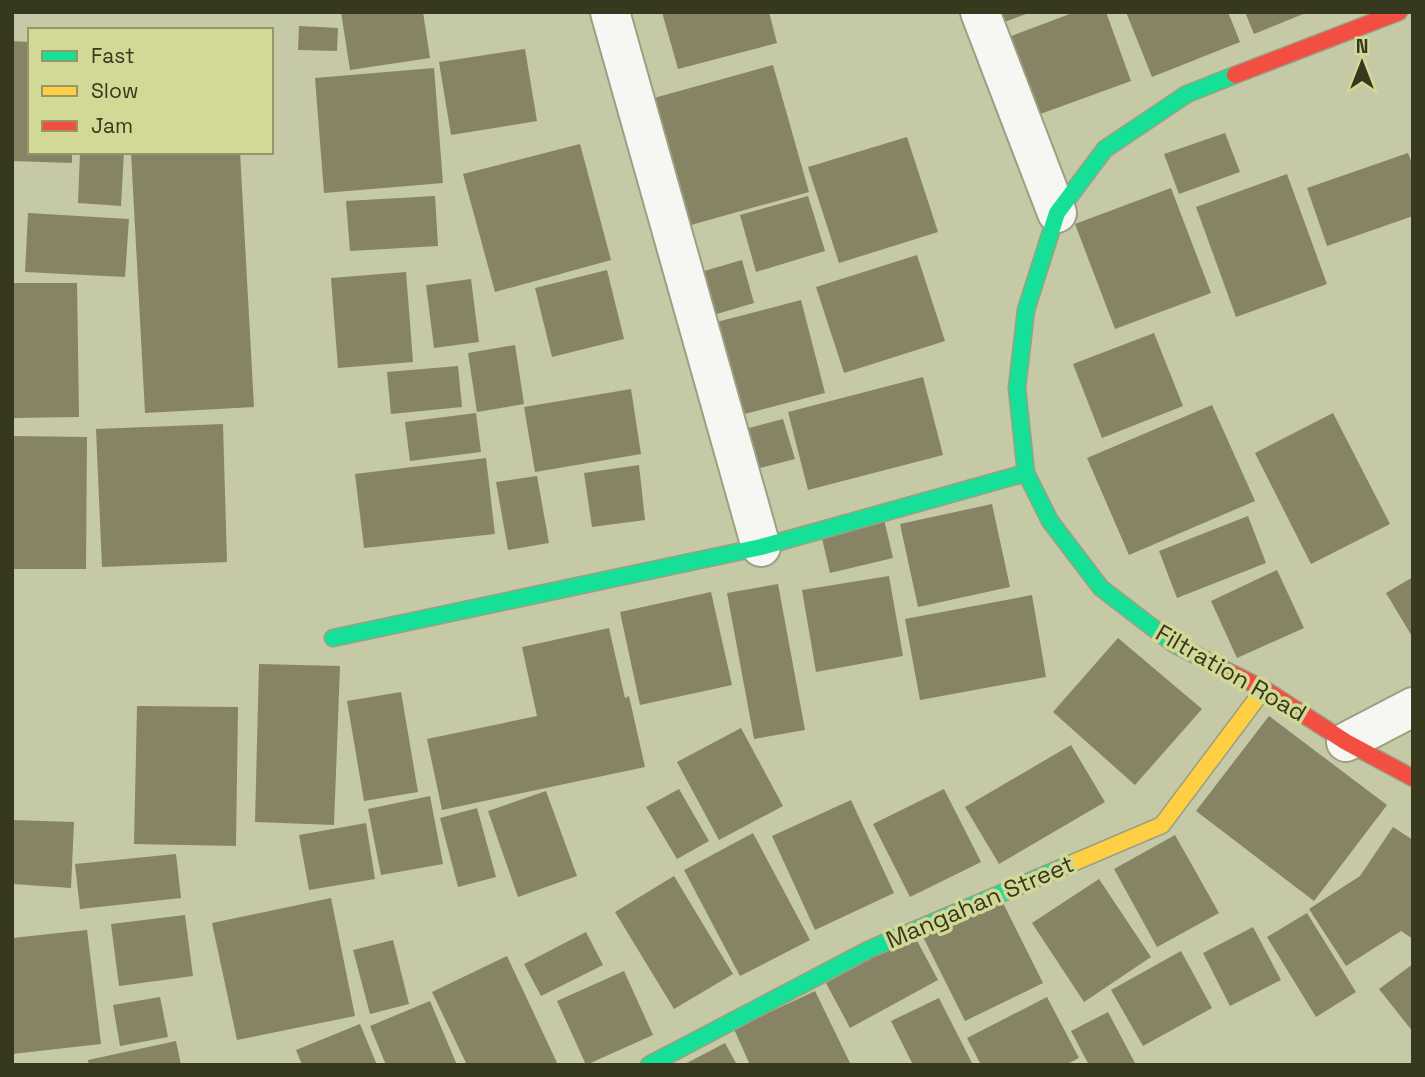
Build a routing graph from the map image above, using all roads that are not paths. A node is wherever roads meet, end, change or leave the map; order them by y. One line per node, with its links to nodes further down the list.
1 (610, 12): 6 (street)
2 (979, 12): 4 (street)
3 (1399, 12): 4 (street, Filtration Road)
4 (1057, 213): 5 (street, Filtration Road)
5 (1026, 473): 6 (street); 8 (street, Filtration Road)
6 (761, 547): 7 (street)
7 (333, 638)
8 (1264, 689): 10 (street, Filtration Road); 12 (street, Mangahan Street)
9 (1413, 707): 10 (street)
10 (1346, 742): 11 (street, Filtration Road)
11 (1413, 778)
12 (649, 1065)

